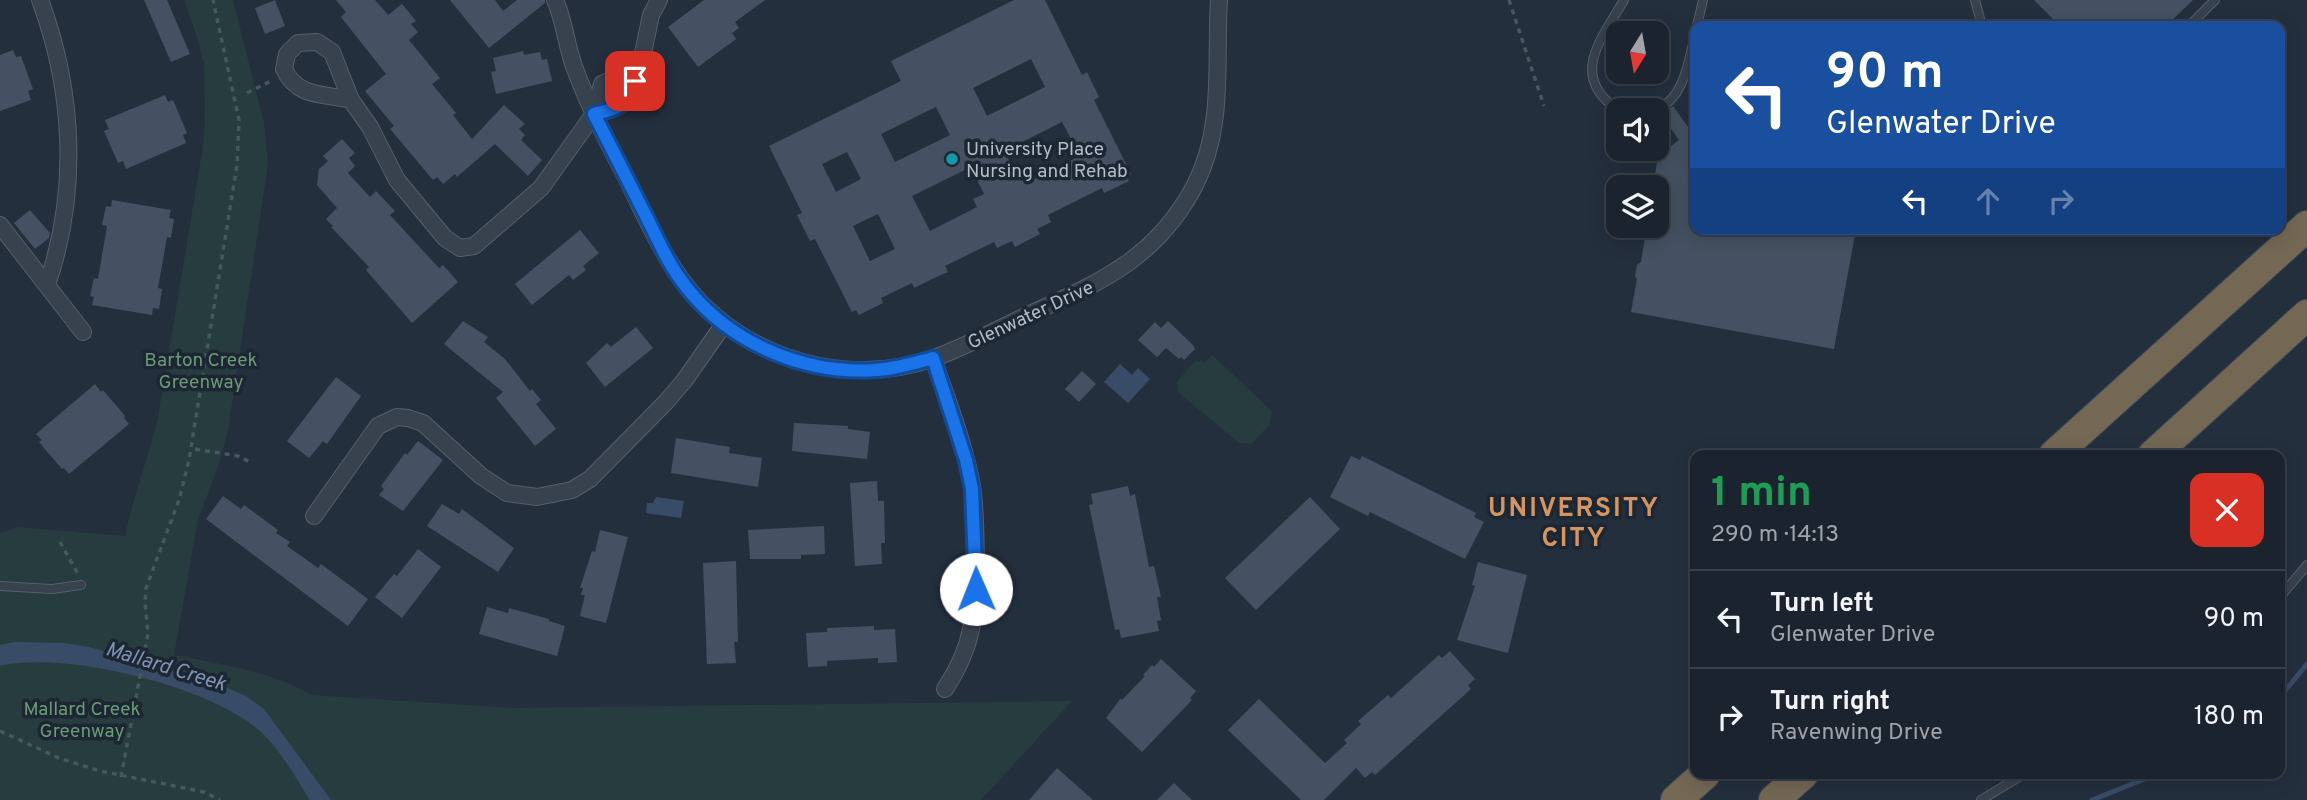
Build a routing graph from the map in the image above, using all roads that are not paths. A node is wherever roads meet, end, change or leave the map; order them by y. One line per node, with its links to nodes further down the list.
1 (40, 0): 23 (street)
2 (555, 0): 17 (street, Glenwater Drive)
3 (659, 0): 13 (street)
4 (1219, 0): 28 (street, Glenwater Drive)
5 (1624, 0): 15 (lane)
6 (1703, 0): 9 (lane)
7 (1975, 0): 10 (lane)
8 (2216, 0): 11 (lane)
9 (1698, 21)
10 (1981, 21)
11 (2194, 21)
12 (1690, 52): 16 (lane)
13 (640, 67): 17 (street); 17 (street)
14 (351, 100): 14 (street); 17 (street)
15 (1606, 100)
16 (1669, 101)
17 (594, 114): 26 (street, Glenwater Drive)
18 (2307, 206): 21 (highway)
19 (0, 225): 23 (street)
20 (2307, 226): 24 (highway)
21 (2285, 230)
22 (2281, 235): 24 (highway)
23 (47, 285): 27 (street)
24 (2210, 313): 29 (highway)
25 (2307, 315): 30 (highway)
26 (724, 324): 28 (street, Glenwater Drive); 31 (street)
27 (83, 332)
28 (933, 358): 36 (street)
29 (2059, 450)
30 (2158, 450)
31 (314, 516)
32 (2307, 565): 35 (lane)
33 (81, 585): 34 (lane)
34 (0, 586)
35 (2285, 591)
36 (945, 689)
37 (1699, 779): 40 (highway)
38 (1797, 779): 41 (highway)
39 (2016, 779): 42 (lane)
40 (1676, 800)
41 (1774, 800)
42 (1981, 800)

